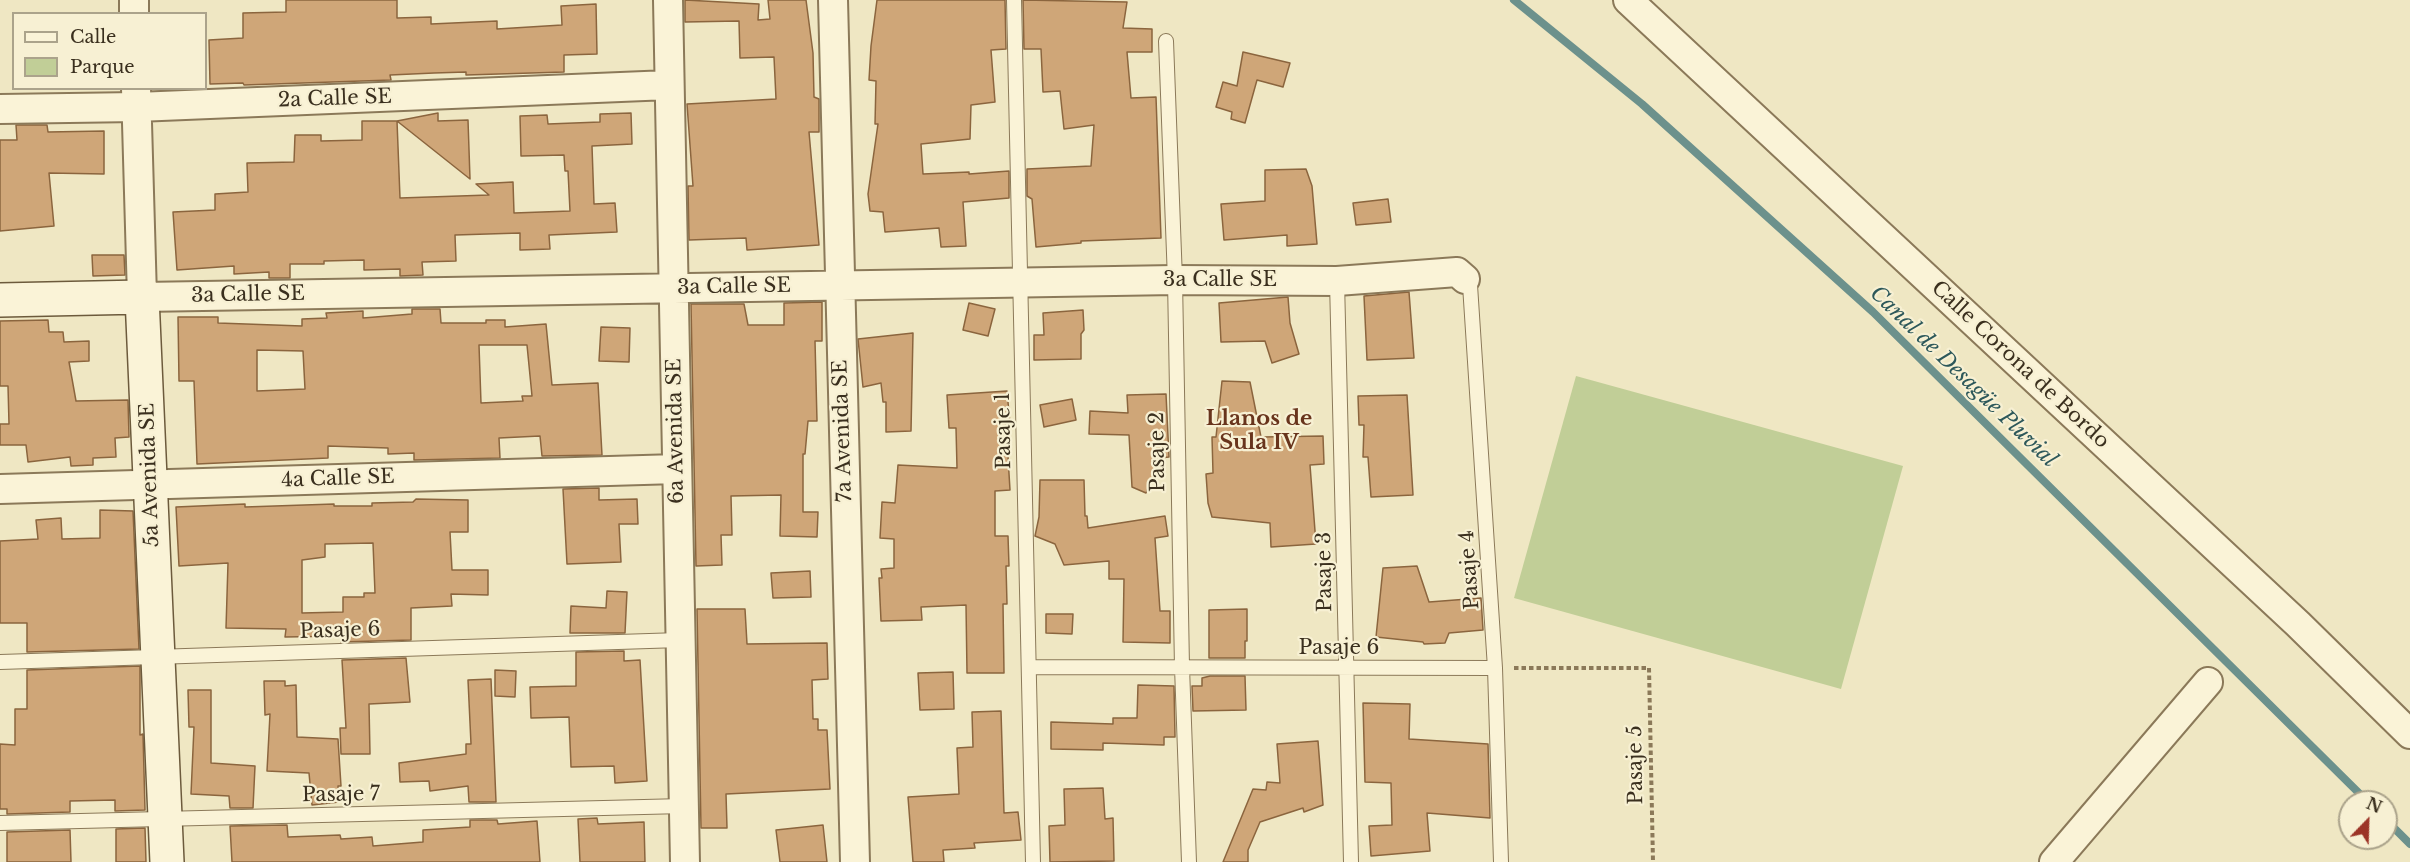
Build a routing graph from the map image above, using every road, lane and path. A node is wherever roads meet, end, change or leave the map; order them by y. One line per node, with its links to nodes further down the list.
1 (668, 0): 6 (street, 6a Avenida SE)
2 (833, 0): 13 (street, 7a Avenida SE)
3 (1014, 0): 12 (lane, Pasaje 1)
4 (1628, 0): 28 (street, Calle Corona de Bordo)
5 (1166, 41): 10 (lane, Pasaje 2)
6 (669, 85): 7 (street, 2a Calle SE); 14 (street, 6a Avenida SE)
7 (137, 98): 8 (street, 2a Calle SE); 15 (street, 5a Avenida SE)
8 (0, 110)
9 (1465, 279): 11 (street, 3a Calle SE); 26 (lane, Pasaje 4)
10 (1175, 280): 11 (street, 3a Calle SE); 12 (street, 3a Calle SE); 24 (lane, Pasaje 2)
11 (1337, 281): 25 (lane, Pasaje 3)
12 (1020, 282): 13 (street, 3a Calle SE); 23 (lane, Pasaje 1)
13 (840, 285): 14 (street, 3a Calle SE); 34 (street, 7a Avenida SE)
14 (673, 288): 15 (street, 3a Calle SE); 17 (street, 6a Avenida SE)
15 (142, 297): 16 (street, 3a Calle SE); 18 (street, 5a Avenida SE)
16 (0, 300)
17 (677, 469): 18 (street, 4a Calle SE); 20 (street, 6a Avenida SE)
18 (150, 484): 19 (street, 4a Calle SE); 21 (street, 5a Avenida SE)
19 (0, 489)
20 (680, 640): 21 (lane, Pasaje 6); 29 (street, 6a Avenida SE)
21 (158, 657): 22 (lane, Pasaje 6); 30 (street, 5a Avenida SE)
22 (0, 662)
23 (1029, 667): 24 (lane, Pasaje 6); 35 (lane, Pasaje 1)
24 (1182, 667): 25 (lane, Pasaje 6); 36 (lane, Pasaje 2)
25 (1347, 668): 26 (lane, Pasaje 6); 37 (lane, Pasaje 3)
26 (1496, 668): 38 (lane, Pasaje 4); 39 (path, Pasaje 5)
27 (2208, 682): 40 (street)
28 (2410, 734)
29 (684, 806): 30 (lane, Pasaje 7); 33 (street, 6a Avenida SE)
30 (165, 819): 31 (lane, Pasaje 7); 32 (street, 5a Avenida SE)
31 (0, 823)
32 (167, 862)
33 (685, 862)
34 (855, 862)
35 (1033, 862)
36 (1190, 862)
37 (1352, 862)
38 (1501, 862)
39 (1653, 862)
40 (2054, 862)

